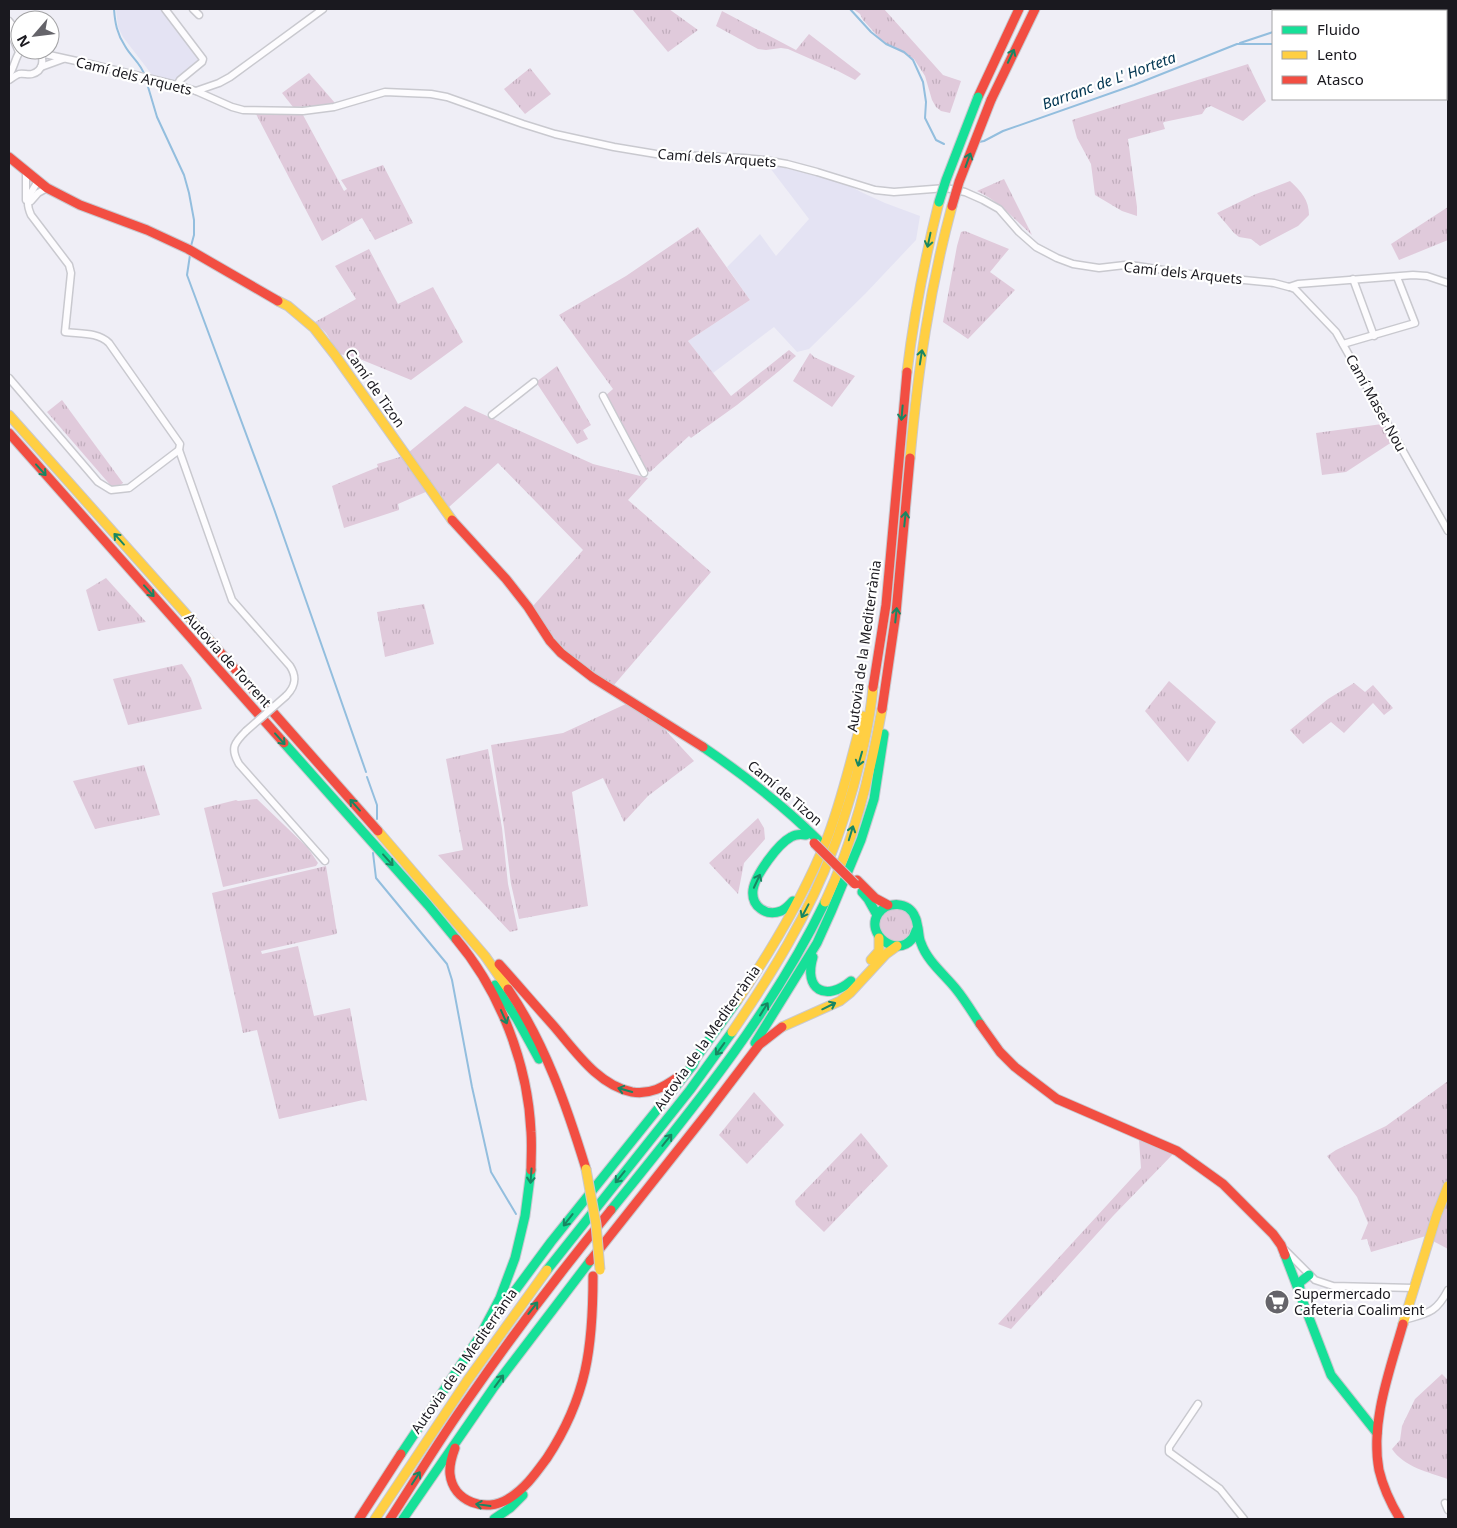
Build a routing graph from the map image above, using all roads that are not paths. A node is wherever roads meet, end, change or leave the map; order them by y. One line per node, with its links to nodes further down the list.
1 (165, 9): 16 (street)
2 (194, 9): 6 (street)
3 (323, 9): 17 (street)
4 (1020, 9): 39 (main road, Autovia de la Mediterrània, one-way to 39, bridge)
5 (1034, 9): 38 (main road, Autovia de la Mediterrània, one-way to 5, bridge)
6 (198, 15)
7 (60, 58): 8 (street, Camí dels Arquets)
8 (63, 59): 12 (street, Camí dels Arquets); 16 (street, Camí dels Arquets)
9 (16, 60): 11 (street)
10 (43, 60): 12 (street)
11 (16, 63): 13 (street); 14 (street)
12 (41, 67): 13 (street, Camí dels Arquets)
13 (28, 74): 15 (street, Camí dels Arquets)
14 (9, 75)
15 (9, 80)
16 (177, 85): 17 (street, Camí dels Arquets)
17 (196, 91): 26 (street, Camí dels Arquets)
18 (9, 157): 19 (main road, Camí de Tizon)
19 (26, 172): 20 (main road, Camí de Tizon); 22 (street)
20 (38, 181): 21 (main road, Camí de Tizon); 22 (street)
21 (47, 188): 22 (street); 40 (main road, Camí de Tizon)
22 (27, 206): 35 (street)
23 (1397, 276): 24 (street, Camí dels Arquets); 25 (street, Camí dels Arquets); 27 (street)
24 (1354, 279): 26 (street, Camí dels Arquets); 27 (street)
25 (1448, 283)
26 (1290, 286): 28 (street, Camí Maset Nou)
27 (1374, 336): 28 (street)
28 (1343, 344): 37 (street, Camí Maset Nou)
29 (9, 378): 35 (street)
30 (534, 382): 33 (street)
31 (603, 396): 36 (street)
32 (9, 415): 43 (main road, Autovia de Torrent, one-way to 32)
33 (492, 415)
34 (9, 433): 47 (main road, Autovia de Torrent, one-way to 47)
35 (179, 450): 44 (street, bridge)
36 (644, 473)
37 (1448, 531)
38 (890, 663): 52 (main road); 75 (main road, Autovia de la Mediterrània, one-way to 38)
39 (873, 692): 46 (main road); 74 (main road, Autovia de la Mediterrània, one-way to 74)
40 (654, 715): 41 (main road, Camí de Tizon); 42 (main road, Camí de Tizon)
41 (806, 835): 42 (main road, Camí de Tizon); 46 (main road, one-way to 41)
42 (816, 841): 45 (main road, Camí de Tizon, bridge)
43 (399, 855): 56 (main road, one-way to 43); 58 (main road)
44 (324, 861)
45 (856, 882): 48 (main road, Camí de Tizon); 49 (main road, Camí de Tizon)
46 (803, 890): 56 (main road)
47 (428, 905): 58 (main road); 67 (main road, one-way to 67)
48 (888, 905): 49 (main road); 50 (main road)
49 (877, 915): 51 (main road)
50 (917, 929): 53 (main road); 55 (main road)
51 (879, 938): 52 (main road); 54 (main road)
52 (818, 944): 57 (main road)
53 (906, 944): 54 (main road); 55 (main road)
54 (897, 946): 57 (main road, one-way to 54)
55 (927, 956): 60 (main road)
56 (696, 1058): 67 (main road, one-way to 67)
57 (726, 1088): 69 (main road, one-way to 57)
58 (583, 1172): 61 (main road, bridge)
59 (1448, 1186): 63 (main road)
60 (1280, 1245): 62 (street); 65 (main road)
61 (596, 1273): 69 (main road, one-way to 69); 77 (main road)
62 (1309, 1276): 63 (street); 65 (main road)
63 (1413, 1288): 66 (main road)
64 (1448, 1290): 66 (street)
65 (1303, 1299): 70 (main road)
66 (1404, 1320): 70 (main road)
67 (480, 1335): 73 (main road)
68 (1198, 1404): 78 (street)
69 (471, 1421): 76 (main road)
70 (1377, 1433): 79 (main road)
71 (1445, 1503): 72 (street)
72 (1448, 1510)
73 (359, 1519)
74 (375, 1519)
75 (390, 1519)
76 (403, 1519)
77 (494, 1519)
78 (1244, 1519)
79 (1400, 1519)

